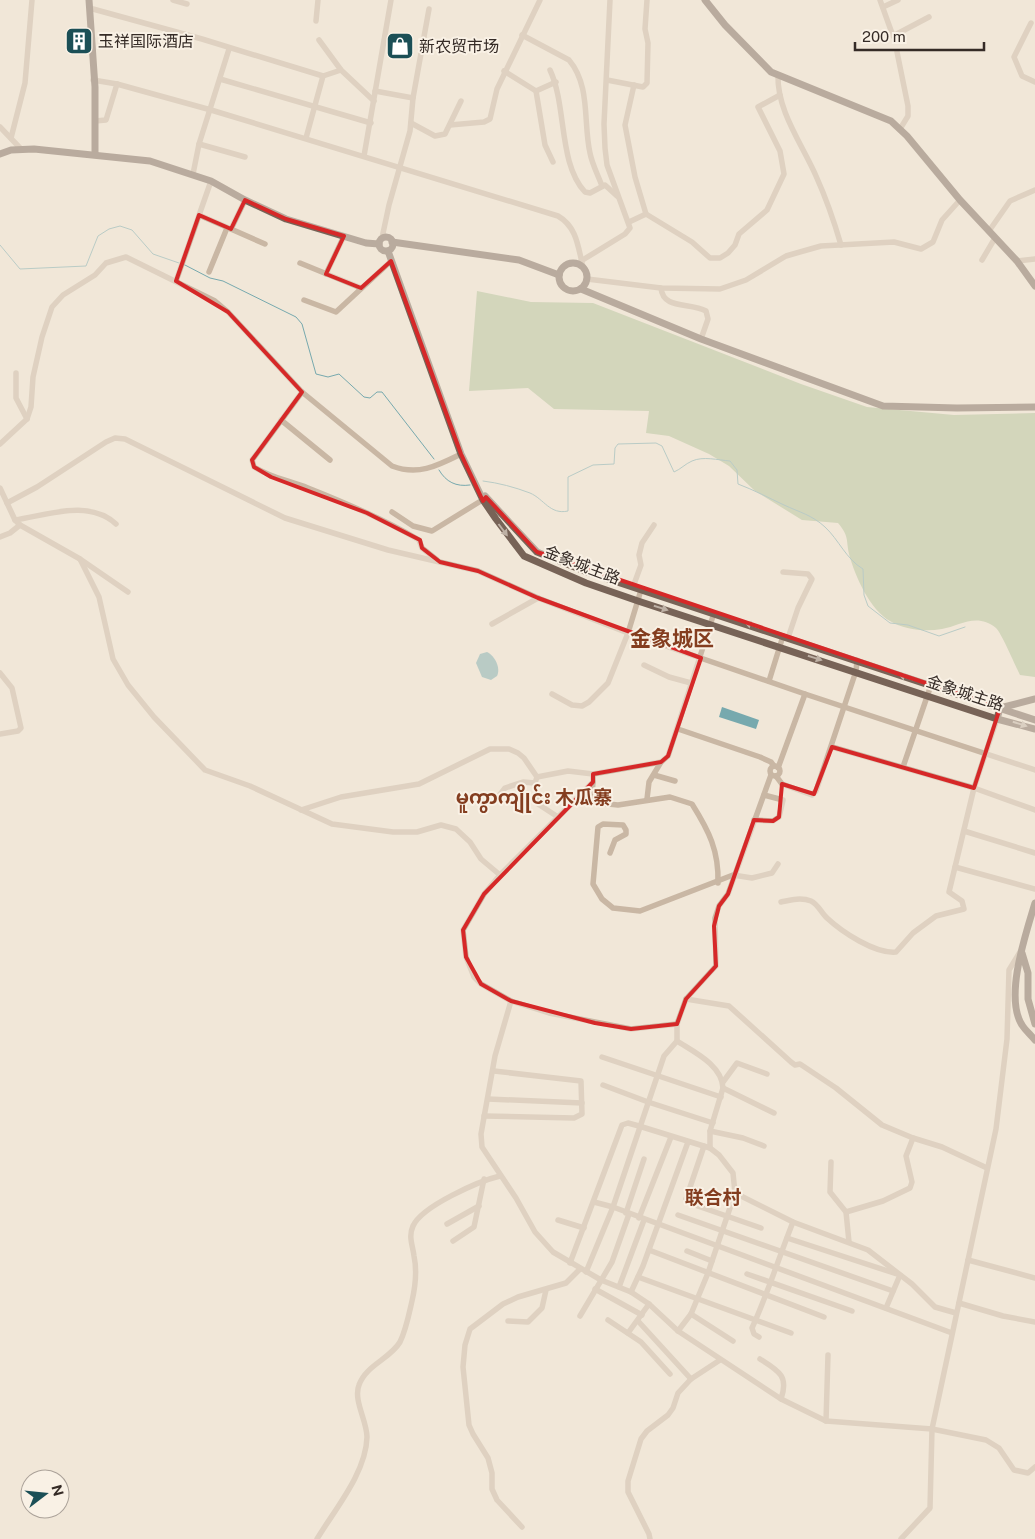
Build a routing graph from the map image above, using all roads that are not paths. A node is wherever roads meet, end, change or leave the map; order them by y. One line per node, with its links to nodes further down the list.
1 (32, 0): 49 (street)
2 (91, 0): 15 (main road); 30 (main road)
3 (174, 0): 12 (street)
4 (318, 0): 17 (street)
5 (391, 0): 35 (street)
6 (540, 0): 19 (street)
7 (610, 0): 29 (street)
8 (647, 0): 34 (street)
9 (705, 0): 26 (main road)
10 (880, 0): 13 (street)
11 (898, 0): 13 (street)
12 (187, 4)
13 (883, 7): 16 (street)
14 (429, 9): 38 (street)
15 (93, 10): 21 (street); 30 (main road)
16 (929, 17)
17 (316, 21)
18 (1031, 23): 32 (street)
19 (522, 35): 25 (street); 61 (street)
20 (319, 40): 23 (street)
21 (229, 49): 27 (street); 28 (street)
22 (897, 52): 48 (street)
23 (341, 70): 27 (street); 39 (street)
24 (550, 70): 31 (street)
25 (504, 72): 36 (street); 46 (street)
26 (778, 75): 37 (street); 48 (main road)
27 (322, 76): 41 (street)
28 (220, 79): 41 (street); 42 (street)
29 (606, 80): 34 (street); 63 (street)
30 (95, 82): 33 (street); 43 (main road)
31 (556, 82): 36 (street); 61 (street)
32 (1035, 82)
33 (117, 84): 42 (street); 43 (street)
34 (634, 85): 66 (street)
35 (375, 91): 38 (street); 39 (street)
36 (536, 91): 57 (street)
37 (780, 95): 66 (street); 76 (street)
38 (413, 98): 45 (street)
39 (374, 101): 44 (street)
40 (461, 101): 46 (street)
41 (315, 105): 44 (street); 50 (street)
42 (211, 110): 50 (street); 51 (street)
43 (95, 121): 54 (main road)
44 (371, 123): 55 (street)
45 (411, 123): 46 (street); 58 (street)
46 (450, 125)
47 (0, 126): 49 (street)
48 (900, 129): 65 (main road)
49 (11, 138): 52 (street)
50 (306, 138): 55 (street)
51 (199, 144): 56 (street); 59 (street)
52 (21, 149): 53 (main road); 54 (main road)
53 (0, 154)
54 (95, 154): 59 (main road)
55 (364, 156): 58 (street)
56 (245, 157)
57 (553, 162)
58 (400, 166): 73 (street); 83 (street)
59 (193, 174): 60 (main road)
60 (212, 181): 64 (main road); 67 (street)
61 (602, 186): 63 (street)
62 (1035, 190): 70 (street)
63 (618, 197): 68 (street)
64 (245, 200): 69 (street); 71 (main road)
65 (960, 200): 70 (main road); 76 (street)
66 (646, 214): 68 (street)
67 (199, 215): 69 (street); 88 (street)
68 (630, 222): 83 (street)
69 (229, 229): 75 (street); 84 (street)
70 (989, 231): 72 (main road)
71 (344, 236): 73 (main road); 85 (street)
72 (995, 238): 79 (street); 81 (main road)
73 (380, 241): 74 (main road); 77 (main road)
74 (392, 242): 77 (main road); 86 (main road)
75 (265, 244)
76 (841, 245): 91 (street)
77 (388, 250): 80 (main road, 金象城主路)
78 (1035, 259): 81 (street)
79 (982, 260)
80 (391, 261): 90 (street); 101 (main road, 金象城主路)
81 (1017, 261): 89 (main road)
82 (300, 263): 85 (street)
83 (582, 264): 86 (main road); 87 (main road)
84 (209, 272)
85 (326, 274): 90 (street)
86 (559, 274): 92 (main road)
87 (587, 279): 91 (street); 92 (main road)
88 (176, 281): 96 (street); 98 (street)
89 (1035, 286)
90 (361, 288): 93 (street)
91 (661, 288): 94 (street)
92 (581, 289): 94 (main road)
93 (304, 300)
94 (701, 339): 97 (main road)
95 (16, 373): 98 (street)
96 (302, 392): 99 (street); 101 (street)
97 (1035, 407)
98 (27, 419): 100 (street)
99 (281, 420): 102 (street); 112 (street)
100 (0, 444)
101 (461, 454): 104 (main road, 金象城主路)
102 (330, 460)
103 (0, 488): 105 (street)
104 (484, 499): 106 (street); 113 (main road, 金象城主路); 115 (main road, 金象城主路, one-way to 115)
105 (7, 503): 107 (street); 112 (street)
106 (392, 512)
107 (18, 522): 108 (street); 110 (street); 111 (street)
108 (116, 524)
109 (654, 525): 116 (street)
110 (0, 537)
111 (80, 559): 118 (street); 163 (street)
112 (440, 562): 119 (street)
113 (573, 566): 115 (main road); 116 (main road, 金象城主路)
114 (783, 572): 125 (street)
115 (570, 577): 120 (main road, 金象城主路)
116 (633, 587): 117 (main road, 金象城主路)
117 (641, 590): 120 (street); 121 (main road, 金象城主路)
118 (128, 592)
119 (538, 598): 122 (street); 124 (street)
120 (638, 601): 123 (main road, 金象城主路, one-way to 123); 124 (street)
121 (714, 613): 123 (street); 125 (main road, 金象城主路, one-way to 121)
122 (492, 624)
123 (711, 624): 126 (main road, 金象城主路); 127 (street)
124 (628, 632): 127 (street); 135 (street)
125 (786, 637): 126 (street); 128 (main road, 金象城主路)
126 (780, 646): 130 (main road, 金象城主路, one-way to 130); 132 (street)
127 (701, 658): 132 (street); 133 (street)
128 (857, 660): 130 (street); 134 (main road, 金象城主路, one-way to 128)
129 (644, 665): 133 (street)
130 (856, 671): 137 (main road, 金象城主路); 139 (street)
131 (0, 673): 146 (street)
132 (769, 681): 136 (street)
133 (691, 683): 143 (street)
134 (931, 685): 137 (street); 140 (main road, 金象城主路)
135 (552, 694)
136 (805, 694): 139 (street); 150 (street)
137 (927, 695): 141 (main road, 金象城主路); 144 (street)
138 (1035, 698): 140 (main road)
139 (845, 707): 144 (street); 147 (street)
140 (1000, 708): 141 (main road); 142 (main road, 金象城主路)
141 (997, 719): 145 (main road, 金象城主路, one-way to 145); 148 (street)
142 (1035, 720)
143 (678, 729): 149 (street); 150 (street)
144 (915, 729): 148 (street); 151 (street)
145 (1035, 729)
146 (0, 734)
147 (832, 747): 151 (street); 155 (street)
148 (988, 753): 152 (street); 159 (street)
149 (661, 762): 153 (street); 154 (street)
150 (776, 767): 155 (street)
151 (903, 767): 159 (street)
152 (1035, 770)
153 (592, 774): 156 (street); 158 (street)
154 (654, 775): 157 (street); 161 (street)
155 (774, 776): 160 (street)
156 (536, 780): 162 (street); 163 (street); 165 (street)
157 (675, 781)
158 (593, 782): 161 (street); 165 (street)
159 (974, 788): 164 (street); 167 (street)
160 (764, 795): 166 (street); 166 (street)
161 (647, 799): 174 (street)
162 (494, 802)
163 (301, 810): 172 (street)
164 (1035, 810)
165 (558, 817): 172 (street)
166 (754, 820): 173 (street)
167 (964, 831): 169 (street); 171 (street)
168 (610, 853): 174 (street)
169 (1035, 854)
170 (778, 864): 173 (street)
171 (955, 866): 175 (street); 176 (street)
172 (500, 874): 180 (street)
173 (734, 875): 174 (street); 179 (street)
174 (718, 883)
175 (1035, 889)
176 (781, 902)
177 (1035, 903): 178 (main road)
178 (1021, 950): 181 (main road); 182 (main road); 209 (street)
179 (686, 999): 183 (street); 203 (street)
180 (511, 1001): 183 (street); 188 (street)
181 (1031, 1012): 182 (main road); 184 (main road)
182 (1018, 1016): 186 (main road)
183 (677, 1024): 185 (street)
184 (1035, 1024)
185 (677, 1040): 190 (street); 192 (street)
186 (1035, 1040)
187 (602, 1057): 190 (street)
188 (494, 1071): 194 (street); 196 (street)
189 (767, 1074): 192 (street)
190 (657, 1077): 193 (street); 195 (street)
191 (603, 1084): 195 (street)
192 (723, 1085): 193 (street); 197 (street)
193 (721, 1097): 199 (street)
194 (488, 1099): 196 (street); 198 (street)
195 (648, 1102): 199 (street); 200 (street)
196 (582, 1103): 198 (street)
197 (774, 1112)
198 (484, 1116): 210 (street)
199 (713, 1122): 201 (street)
200 (639, 1126): 202 (street); 213 (street); 215 (street)
201 (710, 1131): 205 (street); 206 (street)
202 (671, 1137): 204 (street); 220 (street)
203 (913, 1138): 209 (street); 216 (street)
204 (688, 1142): 206 (street); 224 (street)
205 (764, 1146)
206 (707, 1147): 212 (street); 219 (street)
207 (644, 1159): 217 (street)
208 (831, 1162): 216 (street)
209 (987, 1168): 235 (street)
210 (500, 1176): 211 (street); 237 (street)
211 (484, 1179): 214 (street); 283 (street)
212 (735, 1193): 219 (street); 222 (street)
213 (594, 1202): 215 (street); 225 (street)
214 (479, 1206): 223 (street); 229 (street)
215 (613, 1207): 217 (street); 239 (street)
216 (846, 1212): 230 (street)
217 (628, 1213): 220 (street); 245 (street)
218 (678, 1215): 227 (street)
219 (729, 1216): 226 (street); 227 (street)
220 (641, 1219): 224 (street); 247 (street)
221 (558, 1220): 225 (street)
222 (793, 1222): 228 (street); 230 (street)
223 (447, 1224)
224 (658, 1225): 231 (street); 232 (street)
225 (584, 1228): 237 (street)
226 (761, 1228)
227 (723, 1230): 231 (street); 234 (street)
228 (787, 1238): 234 (street); 242 (street)
229 (453, 1241)
230 (849, 1242): 242 (street)
231 (717, 1246): 236 (street); 238 (street)
232 (648, 1250): 240 (street); 243 (street)
233 (687, 1251): 236 (street)
234 (781, 1252): 238 (street); 250 (street)
235 (968, 1260): 244 (street); 254 (street)
236 (712, 1261): 240 (street)
237 (570, 1263): 239 (street)
238 (774, 1267): 246 (street); 256 (street)
239 (583, 1270): 245 (street); 249 (street)
240 (708, 1273): 252 (street); 253 (street)
241 (747, 1274): 246 (street)
242 (900, 1275): 250 (street); 258 (street)
243 (638, 1277): 251 (street); 253 (street)
244 (1035, 1278)
245 (601, 1280): 247 (street); 248 (street)
246 (771, 1281): 252 (street); 257 (street)
247 (618, 1287): 251 (street)
248 (595, 1289): 260 (street); 261 (street)
249 (546, 1290): 265 (street); 282 (street)
250 (893, 1291): 256 (street)
251 (631, 1292): 255 (street)
252 (767, 1295): 262 (street); 263 (street)
253 (698, 1298): 259 (street); 263 (street)
254 (959, 1303): 258 (street); 266 (street)
255 (649, 1304): 261 (street); 267 (street)
256 (886, 1308): 269 (street)
257 (852, 1311)
258 (956, 1313): 269 (street)
259 (691, 1314): 267 (street); 272 (street)
260 (580, 1316)
261 (640, 1318): 268 (street); 277 (street)
262 (824, 1318)
263 (756, 1319): 270 (street); 271 (street)
264 (608, 1320): 268 (street)
265 (508, 1321)
266 (1035, 1322)
267 (678, 1331): 275 (street)
268 (628, 1332): 276 (street)
269 (952, 1332): 280 (street)
270 (791, 1333)
271 (759, 1337)
272 (733, 1341)
273 (828, 1355): 279 (street)
274 (760, 1359): 278 (street)
275 (720, 1360): 277 (street); 278 (street)
276 (670, 1374)
277 (691, 1379): 284 (street)
278 (781, 1399): 279 (street)
279 (826, 1421): 280 (street)
280 (932, 1429): 281 (street); 285 (street)
281 (1035, 1467)
282 (522, 1527)
283 (317, 1539)
284 (650, 1539)
285 (901, 1539)

